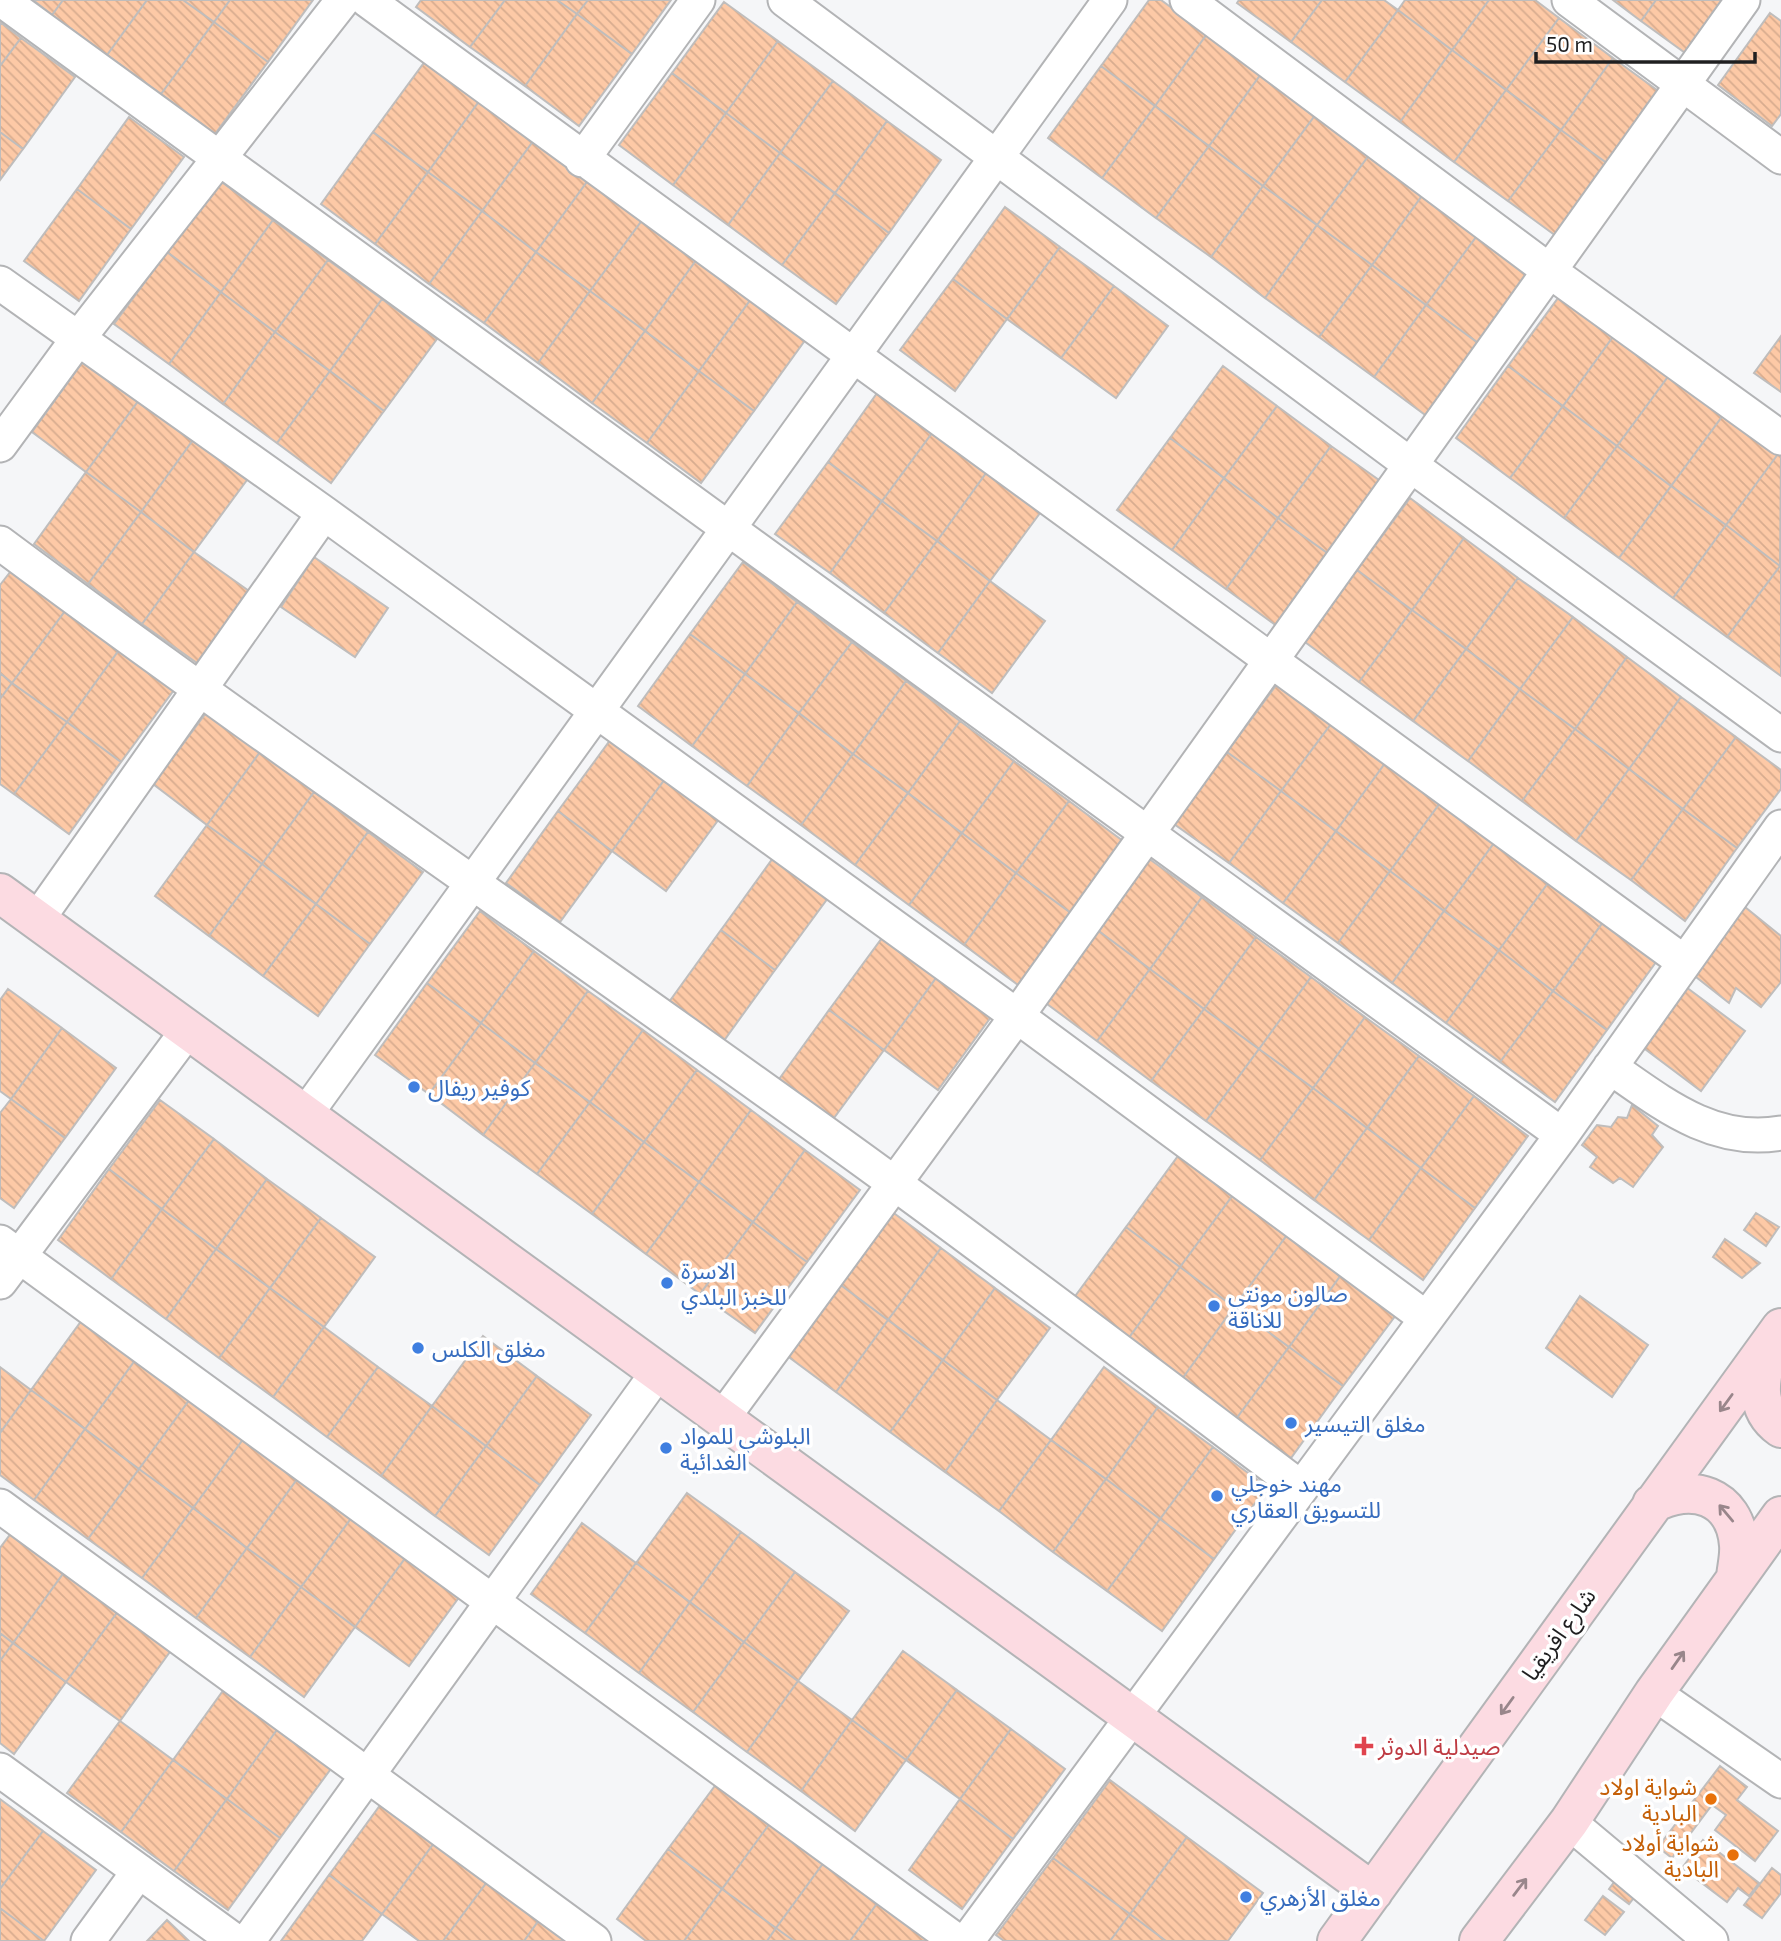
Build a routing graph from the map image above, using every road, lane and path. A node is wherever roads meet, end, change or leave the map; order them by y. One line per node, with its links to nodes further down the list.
1 (2, 0): 12 (street)
2 (343, 0): 12 (street)
3 (367, 0): 14 (street)
4 (698, 0): 14 (street)
5 (786, 0): 11 (street)
6 (1110, 0): 11 (street)
7 (1187, 0): 15 (street)
8 (1569, 0): 10 (street)
9 (1743, 0): 10 (street)
10 (1682, 84): 13 (street); 15 (street)
11 (997, 156): 18 (street); 21 (street)
12 (219, 158): 17 (street); 23 (street)
13 (1781, 158)
14 (582, 160): 18 (street)
15 (1551, 272): 19 (street); 21 (street)
16 (0, 283): 17 (street)
17 (77, 340): 20 (street); 22 (street)
18 (852, 356): 23 (street); 25 (street)
19 (1781, 438)
20 (0, 445)
21 (1412, 466): 25 (street); 28 (street)
22 (324, 513): 26 (street); 27 (street)
23 (728, 528): 27 (street); 30 (street)
24 (0, 543): 26 (street)
25 (1270, 657): 30 (street); 34 (street)
26 (200, 691): 31 (street); 33 (street)
27 (596, 711): 31 (street); 35 (street)
28 (1781, 735)
29 (1781, 827): 34 (street)
30 (1146, 832): 35 (street); 40 (street)
31 (473, 882): 38 (street); 41 (street)
32 (0, 893): 33 (street)
33 (37, 920): 36 (street)
34 (1684, 962): 37 (street)
35 (1017, 1016): 41 (street); 43 (street)
36 (188, 1030): 38 (street); 42 (street)
37 (1610, 1066): 39 (street); 40 (street)
38 (305, 1115): 45 (street)
39 (1781, 1133)
40 (1562, 1135): 43 (street)
41 (894, 1183): 46 (street); 48 (street)
42 (6, 1260): 53 (street)
43 (1426, 1318): 48 (street)
44 (1775, 1336): 47 (street); 49 (street, شارع افريقيا, one-way to 49)
45 (658, 1372): 46 (street); 53 (street)
46 (722, 1419): 55 (street)
47 (1781, 1428)
48 (1301, 1488): 55 (street)
49 (1652, 1504): 52 (street, one-way to 49); 61 (street, شارع افريقيا, one-way to 61)
50 (0, 1506): 57 (street)
51 (1781, 1516): 52 (street)
52 (1736, 1577): 54 (street, one-way to 52)
53 (493, 1602): 57 (street); 66 (street)
54 (1654, 1693): 58 (street); 59 (street)
55 (1132, 1717): 61 (street); 67 (street)
56 (0, 1770): 60 (street)
57 (368, 1776): 64 (street); 65 (street)
58 (1781, 1781)
59 (1569, 1822): 69 (street, one-way to 59); 70 (street)
60 (139, 1871): 62 (street); 63 (street)
61 (1373, 1892): 68 (street, شارع افريقيا)
62 (88, 1941)
63 (235, 1941)
64 (248, 1941)
65 (594, 1941)
66 (957, 1941)
67 (967, 1941)
68 (1337, 1941)
69 (1479, 1941)
70 (1711, 1941)

